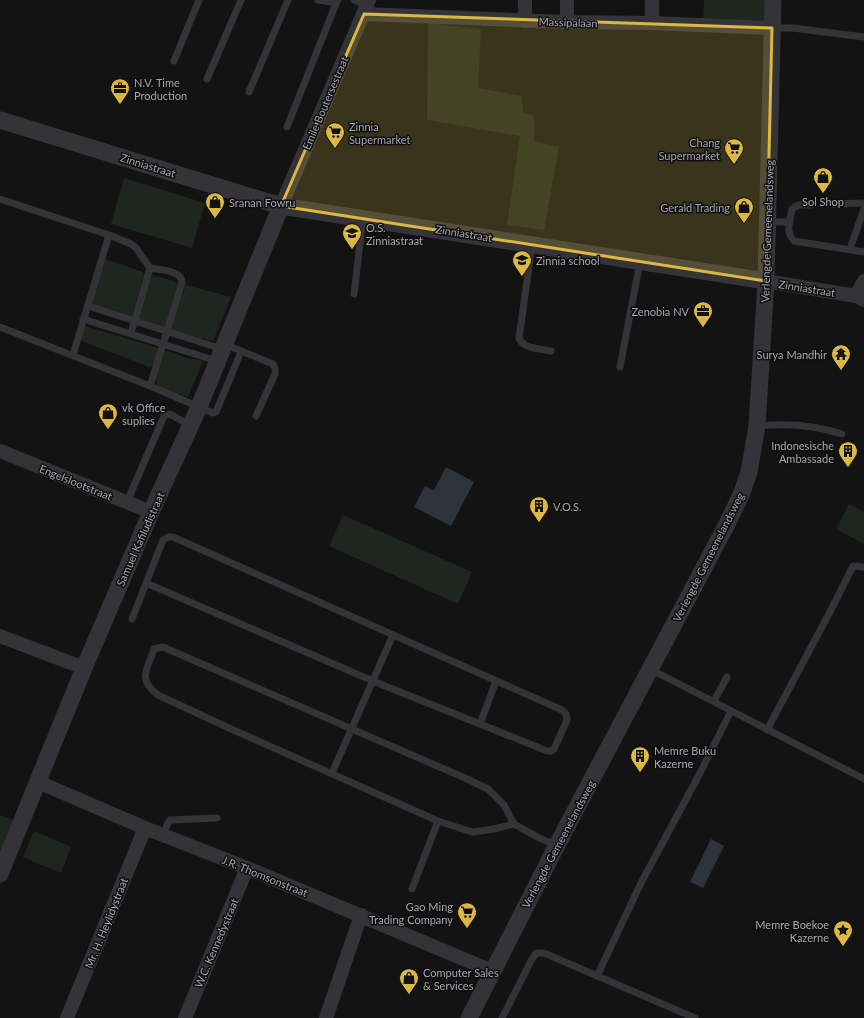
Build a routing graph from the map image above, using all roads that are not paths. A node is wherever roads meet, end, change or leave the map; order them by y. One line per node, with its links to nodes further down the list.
1 (199, 0): 17 (lane)
2 (241, 0): 18 (lane)
3 (288, 0): 19 (lane)
4 (318, 0): 5 (lane)
5 (338, 0): 21 (lane)
6 (354, 0): 11 (lane)
7 (525, 0): 12 (street)
8 (567, 0): 13 (street)
9 (652, 0): 14 (street)
10 (773, 0): 15 (street, Verlengde Gemeenelandsweg)
11 (367, 6): 12 (street, Massipalaan); 26 (street, Emile Boutersestraat)
12 (525, 20): 13 (street, Massipalaan)
13 (566, 22): 14 (street, Massipalaan)
14 (652, 23): 15 (street, Massipalaan)
15 (772, 28): 16 (lane); 29 (street, Verlengde Gemeenelandsweg)
16 (864, 37)
17 (174, 61)
18 (207, 79)
19 (249, 92)
20 (0, 120): 26 (street, Zinniastraat)
21 (287, 127)
22 (0, 199): 31 (lane)
23 (830, 204): 24 (lane)
24 (864, 204)
25 (811, 205): 30 (lane)
26 (281, 206): 28 (street, Zinniastraat); 49 (street, Samuel Kafiludistraat)
27 (864, 209): 33 (lane)
28 (363, 218): 32 (street, Zinniastraat); 39 (lane)
29 (768, 222): 30 (lane); 37 (street, Verlengde Gemeenelandsweg)
30 (790, 222): 33 (lane)
31 (109, 235): 36 (lane); 41 (lane)
32 (532, 244): 35 (street, Zinniastraat); 48 (lane)
33 (850, 249): 34 (lane)
34 (864, 252)
35 (640, 262): 37 (street, Zinniastraat); 52 (lane)
36 (150, 268): 43 (lane); 45 (lane)
37 (766, 281): 40 (street, Zinniastraat); 57 (street, Verlengde Gemeenelandsweg)
38 (864, 281): 40 (street)
39 (354, 294)
40 (860, 298)
41 (88, 306): 42 (lane); 43 (lane)
42 (83, 319): 46 (lane); 51 (lane)
43 (135, 321): 45 (lane); 46 (lane)
44 (0, 327): 51 (lane)
45 (168, 332): 47 (lane); 49 (lane)
46 (131, 333): 47 (lane)
47 (164, 344): 49 (lane); 53 (lane)
48 (551, 350)
49 (221, 351): 50 (lane); 54 (street, Samuel Kafiludistraat)
50 (241, 352): 54 (lane); 55 (lane)
51 (72, 355): 53 (lane)
52 (620, 367)
53 (150, 386): 54 (lane)
54 (199, 407): 56 (street, Samuel Kafiludistraat)
55 (256, 416)
56 (191, 426): 60 (lane); 61 (street, Samuel Kafiludistraat)
57 (757, 426): 58 (lane); 68 (street, Verlengde Gemeenelandsweg)
58 (842, 434)
59 (0, 451): 60 (street, Engelslootstraat)
60 (127, 502): 61 (street, Engelslootstraat)
61 (151, 512): 67 (street, Samuel Kafiludistraat)
62 (864, 567): 76 (lane)
63 (146, 583): 64 (lane); 65 (lane); 70 (lane)
64 (132, 619)
65 (393, 635): 70 (lane); 71 (lane)
66 (0, 636): 67 (street)
67 (84, 668): 79 (street, Samuel Kafiludistraat)
68 (650, 669): 72 (lane); 85 (street, Verlengde Gemeenelandsweg)
69 (728, 677): 72 (lane)
70 (373, 681): 74 (lane); 75 (lane)
71 (496, 681): 74 (lane); 74 (lane)
72 (714, 701): 73 (lane)
73 (731, 711): 76 (lane); 91 (lane)
74 (480, 724)
75 (352, 729): 77 (lane); 77 (lane); 82 (lane)
76 (766, 730): 78 (lane)
77 (332, 773): 81 (lane)
78 (864, 779)
79 (38, 782): 83 (street, J.R. Thomsonstraat); 87 (street, Samuel Kafiludistraat)
80 (217, 818): 84 (lane)
81 (438, 821): 82 (lane); 88 (lane)
82 (514, 824): 85 (lane)
83 (145, 828): 84 (street, J.R. Thomsonstraat); 92 (street, Mr. H. Heylidystraat)
84 (163, 834): 86 (street, J.R. Thomsonstraat)
85 (557, 845): 90 (street, Verlengde Gemeenelandsweg)
86 (247, 868): 89 (street, J.R. Thomsonstraat); 93 (street, W.C. Kennedystraat)
87 (0, 874)
88 (412, 889)
89 (361, 916): 90 (street, J.R. Thomsonstraat); 94 (street)
90 (492, 971): 95 (street, Verlengde Gemeenelandsweg)
91 (597, 976): 96 (lane); 97 (lane)
92 (67, 1018)
93 (184, 1018)
94 (326, 1018)
95 (469, 1018)
96 (502, 1018)
97 (695, 1018)

